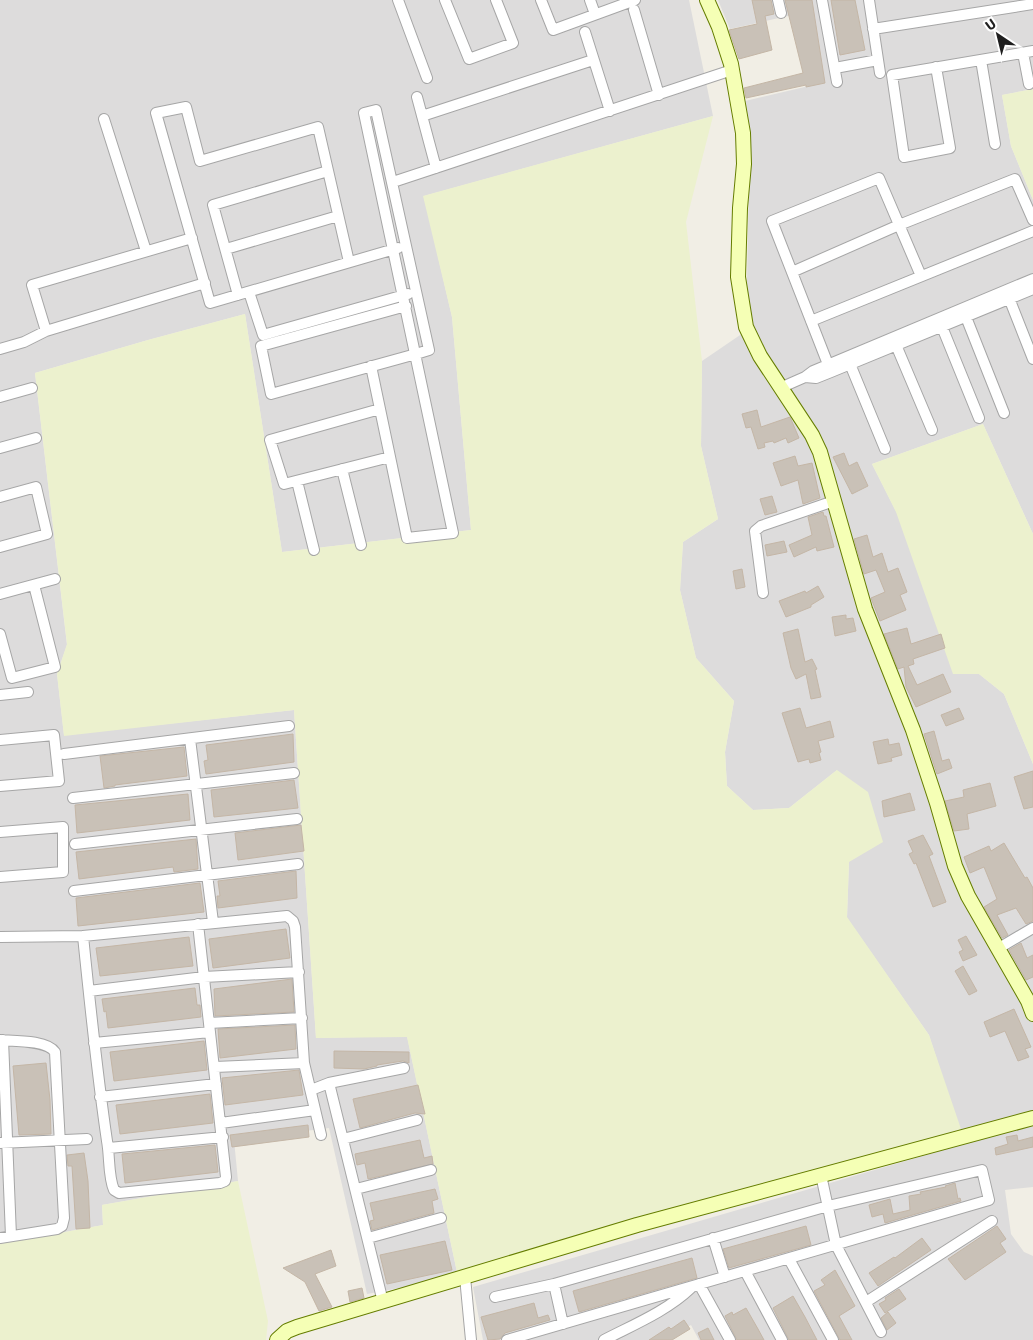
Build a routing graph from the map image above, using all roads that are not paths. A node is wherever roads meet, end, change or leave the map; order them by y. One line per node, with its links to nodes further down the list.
1 (398, 0): 24 (street)
2 (445, 0): 3 (street)
3 (496, 0)
4 (541, 0): 13 (street)
5 (590, 0): 13 (street)
6 (707, 0): 22 (street)
7 (778, 0): 12 (street)
8 (822, 0): 21 (street)
9 (869, 0): 14 (street)
10 (1033, 4): 14 (street)
11 (635, 5): 13 (street); 27 (street)
12 (781, 13)
13 (595, 14)
14 (874, 29): 18 (street)
15 (584, 32): 17 (street)
16 (1028, 52): 19 (street); 26 (street)
17 (593, 60): 29 (street); 30 (street)
18 (878, 60): 21 (street); 23 (street)
19 (981, 60): 20 (street); 32 (street)
20 (936, 67): 20 (street)
21 (835, 68): 25 (street)
22 (732, 70): 27 (street); 69 (street)
23 (880, 73)
24 (427, 78)
25 (837, 82)
26 (1029, 84)
27 (659, 94): 29 (street)
28 (417, 97): 30 (street)
29 (610, 111): 33 (street)
30 (422, 116): 33 (street)
31 (104, 119): 44 (street)
32 (995, 144)
33 (436, 168): 35 (street)
34 (328, 171): 36 (street); 40 (street); 42 (street)
35 (392, 182): 41 (street); 43 (street)
36 (338, 216): 42 (street); 45 (street)
37 (1033, 220): 38 (street)
38 (899, 225): 46 (street); 46 (street); 47 (street)
39 (1033, 231): 47 (street)
40 (192, 238): 44 (street); 49 (street)
41 (406, 245): 43 (street); 51 (street)
42 (226, 249): 53 (street)
43 (393, 249): 45 (street); 54 (street)
44 (146, 251): 60 (street)
45 (349, 262): 52 (street)
46 (792, 272): 58 (street)
47 (921, 276): 58 (street)
48 (1033, 279): 57 (street)
49 (205, 284): 53 (street); 60 (street)
50 (1033, 288): 55 (street)
51 (416, 291): 54 (street); 63 (street)
52 (249, 292): 53 (street); 54 (street)
53 (238, 295)
54 (403, 295): 56 (street)
55 (1009, 298): 57 (street); 64 (street)
56 (406, 306): 63 (street); 66 (street)
57 (964, 312): 59 (street); 72 (street)
58 (811, 321): 67 (street)
59 (940, 322): 61 (street); 67 (street); 73 (street)
60 (46, 331): 62 (street)
61 (896, 345): 65 (street); 74 (street)
62 (0, 349)
63 (416, 354): 66 (street); 78 (street)
64 (1033, 359)
65 (850, 364): 67 (street); 77 (street)
66 (371, 366): 71 (street)
67 (830, 368): 69 (street)
68 (32, 388): 70 (street)
69 (780, 388): 82 (street)
70 (0, 396)
71 (380, 409): 78 (street); 80 (street)
72 (1004, 413)
73 (979, 418)
74 (932, 430)
75 (36, 438): 76 (street)
76 (0, 448)
77 (885, 449)
78 (390, 457): 79 (street)
79 (342, 469): 80 (street); 83 (street)
80 (297, 481): 85 (street)
81 (0, 497): 84 (street)
82 (834, 501): 88 (street); 114 (street)
83 (361, 545)
84 (0, 547)
85 (314, 550)
86 (55, 579): 87 (street)
87 (34, 585): 89 (street); 90 (street)
88 (763, 593)
89 (0, 594)
90 (0, 634)
91 (28, 692): 92 (street)
92 (0, 695)
93 (289, 726): 94 (street)
94 (190, 739): 96 (street); 98 (street)
95 (0, 740): 99 (street)
96 (64, 754)
97 (294, 773): 98 (street)
98 (196, 784): 100 (street); 102 (street)
99 (0, 786)
100 (72, 798)
101 (297, 819): 102 (street)
102 (202, 830): 104 (street); 106 (street)
103 (0, 832): 107 (street)
104 (75, 844)
105 (298, 864): 106 (street)
106 (207, 875): 108 (street); 109 (street)
107 (0, 877)
108 (74, 891)
109 (213, 922): 110 (street); 115 (street)
110 (198, 924): 112 (street); 116 (street)
111 (1033, 928): 114 (street)
112 (83, 936): 113 (street); 117 (street)
113 (0, 937)
114 (999, 948): 118 (street)
115 (299, 972): 116 (street); 119 (street)
116 (204, 977): 117 (street); 120 (street)
117 (89, 991): 122 (street)
118 (1033, 1014)
119 (302, 1018): 120 (street); 123 (street)
120 (210, 1027): 122 (street); 124 (street)
121 (1, 1040): 138 (street); 139 (street)
122 (94, 1043): 129 (street)
123 (304, 1063): 124 (street); 128 (street)
124 (215, 1067): 126 (street)
125 (404, 1068): 127 (street)
126 (216, 1084): 129 (street); 133 (street)
127 (329, 1084): 128 (street); 137 (street)
128 (311, 1090): 130 (street)
129 (100, 1097): 140 (street)
130 (315, 1110): 133 (street); 134 (street)
131 (1033, 1118): 142 (street)
132 (417, 1120): 137 (street)
133 (221, 1123): 135 (street)
134 (321, 1135)
135 (223, 1137): 140 (street); 140 (street)
136 (87, 1139): 138 (street)
137 (343, 1139): 143 (street)
138 (59, 1141): 139 (street); 147 (street)
139 (4, 1143): 147 (street)
140 (108, 1148)
141 (431, 1170): 143 (street)
142 (821, 1174): 144 (street); 154 (street)
143 (356, 1190): 149 (street)
144 (828, 1206): 150 (street); 151 (street); 151 (street)
145 (441, 1218): 149 (street)
146 (992, 1221): 160 (street)
147 (11, 1236): 148 (street)
148 (0, 1238)
149 (368, 1238): 159 (street)
150 (713, 1238): 155 (street); 156 (street)
151 (836, 1245): 152 (street); 160 (street)
152 (789, 1259): 153 (street); 170 (street)
153 (744, 1271): 155 (street); 169 (street)
154 (465, 1277): 159 (street); 165 (street)
155 (725, 1277): 157 (street)
156 (554, 1284): 158 (street); 161 (street)
157 (696, 1285): 161 (street); 167 (street); 168 (street)
158 (495, 1297)
159 (383, 1302): 164 (street)
160 (866, 1302): 162 (street)
161 (563, 1324): 163 (street)
162 (881, 1332)
163 (535, 1336): 166 (street)
164 (277, 1340)
165 (471, 1340)
166 (507, 1340)
167 (604, 1340)
168 (730, 1340)
169 (782, 1340)
170 (833, 1340)

